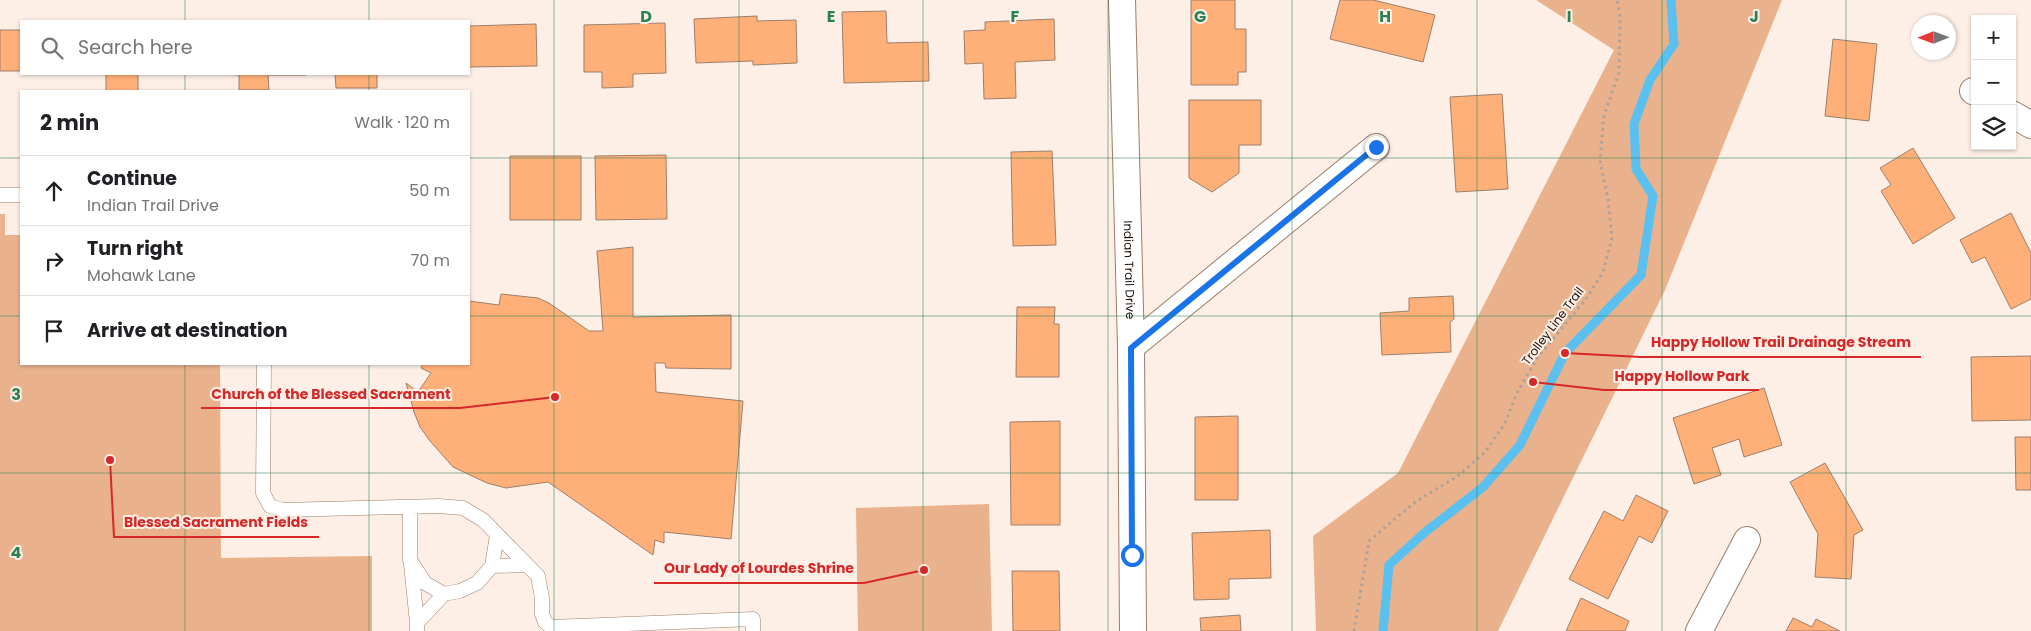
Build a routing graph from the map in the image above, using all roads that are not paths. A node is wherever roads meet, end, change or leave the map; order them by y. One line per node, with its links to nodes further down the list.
1 (1122, 0): 7 (street, Indian Trail Drive)
2 (2016, 116): 3 (street)
3 (2031, 125)
4 (1376, 147): 7 (street)
5 (0, 195): 6 (lane)
6 (20, 195)
7 (1131, 348): 19 (street, Indian Trail Drive)
8 (264, 365): 9 (lane)
9 (410, 507): 10 (lane); 12 (lane)
10 (497, 535): 13 (lane); 14 (lane)
11 (1747, 540): 20 (street)
12 (410, 560): 15 (lane); 16 (lane)
13 (527, 565): 14 (lane); 17 (lane)
14 (492, 566): 15 (lane)
15 (444, 594): 16 (lane)
16 (417, 627)
17 (567, 628): 18 (lane)
18 (753, 631)
19 (1133, 631)
20 (1699, 631)

